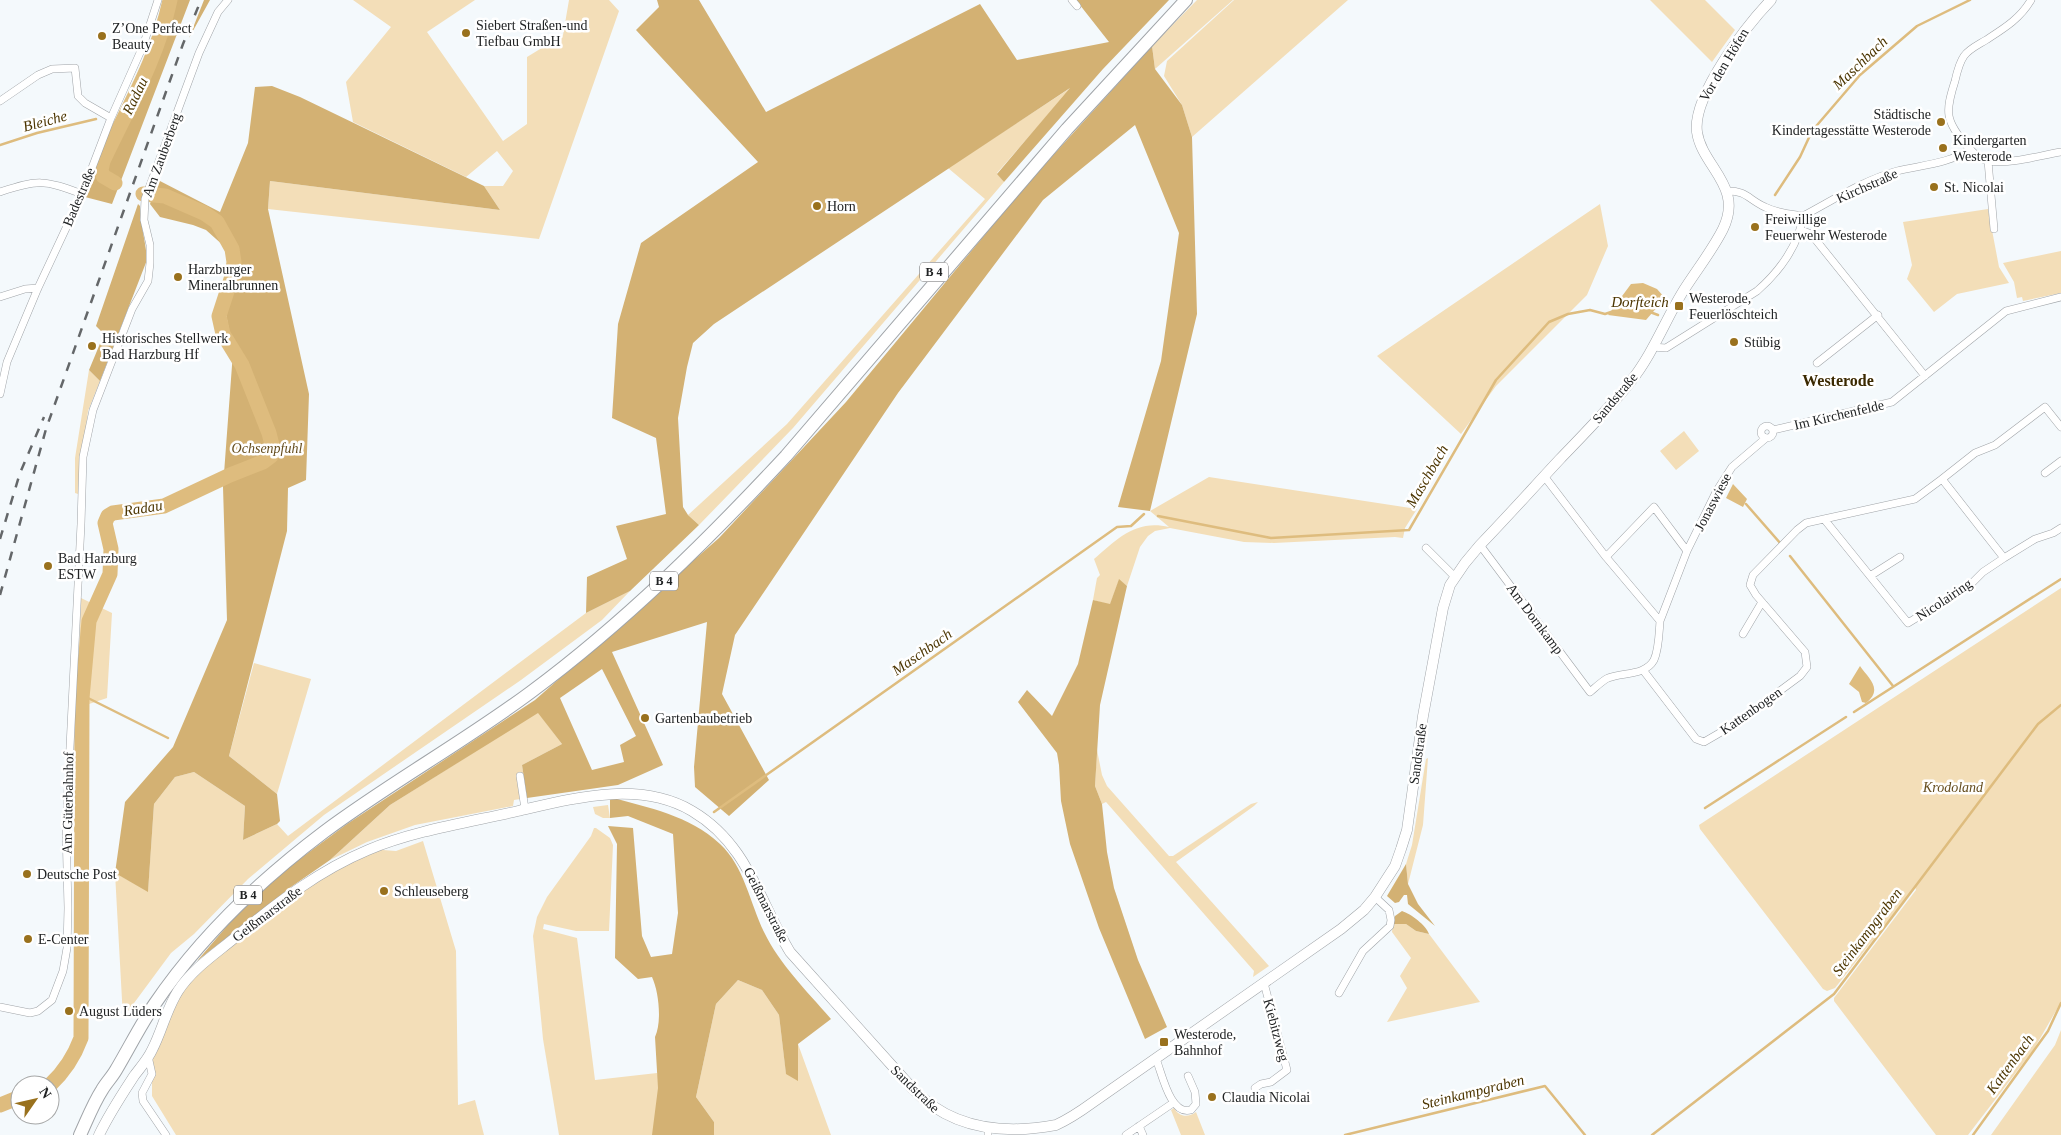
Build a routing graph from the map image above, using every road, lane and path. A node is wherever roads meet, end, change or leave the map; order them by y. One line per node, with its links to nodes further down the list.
1 (158, 0): 9 (street, Badestraße)
2 (228, 0): 47 (street, Am Zauberberg)
3 (1175, 0): 7 (highway, B 4)
4 (1186, 0): 7 (highway, B 4)
5 (1772, 0): 13 (street, Vor den Höfen)
6 (2031, 0): 10 (street)
7 (1144, 39): 63 (highway, B 4)
8 (0, 101): 9 (street)
9 (111, 118): 15 (street, Badestraße)
10 (1970, 149): 12 (street); 16 (street, Kirchstraße)
11 (2061, 152): 12 (street)
12 (1988, 161): 17 (street)
13 (1726, 191): 16 (street); 23 (street, Sandstraße)
14 (0, 192): 15 (street)
15 (82, 194): 19 (street, Badestraße)
16 (1803, 216): 18 (street)
17 (1994, 229)
18 (1801, 230): 22 (street); 23 (street)
19 (38, 288): 21 (street); 26 (street, Badestraße)
20 (2061, 297): 25 (street, Im Kirchenfelde)
21 (0, 298)
22 (1878, 316): 24 (street); 25 (street)
23 (1652, 347): 32 (street, Sandstraße)
24 (1817, 363)
25 (1925, 376): 28 (street, Im Kirchenfelde)
26 (0, 394)
27 (2061, 427): 33 (street)
28 (1773, 430): 29 (street); 29 (street)
29 (1766, 438): 38 (street, Jonaswiese)
30 (2061, 461): 31 (street)
31 (2045, 473)
32 (1544, 476): 36 (street, Sandstraße); 39 (street)
33 (1942, 479): 34 (street); 41 (street)
34 (1824, 519): 42 (street, Nicolairing); 44 (street, Kattenbogen)
35 (2061, 528): 41 (street, Nicolairing)
36 (1480, 545): 43 (street, Sandstraße); 48 (street, Am Dornkamp)
37 (1426, 548): 43 (street)
38 (1687, 551): 39 (street, Jonaswiese); 45 (street, Jonaswiese)
39 (1606, 557): 45 (street)
40 (1900, 557): 42 (street)
41 (2004, 558): 42 (street, Nicolairing)
42 (1870, 576)
43 (1456, 577): 51 (street, Sandstraße)
44 (1762, 602): 46 (street); 48 (street, Kattenbogen)
45 (1660, 621): 48 (street, Jonaswiese)
46 (1743, 634)
47 (74, 638): 55 (street, Am Güterbahnhof)
48 (1643, 670)
49 (520, 776): 50 (street)
50 (525, 809): 52 (street, Geißmarstraße); 56 (street, Geißmarstraße)
51 (1375, 897): 53 (street, Sandstraße); 54 (street)
52 (790, 952): 62 (street, Sandstraße)
53 (1264, 983): 57 (street, Sandstraße); 59 (street, Kiebitzweg)
54 (1339, 993)
55 (0, 1007)
56 (148, 1056): 64 (street, Geißmarstraße); 65 (street)
57 (1156, 1059): 60 (street); 62 (street, Sandstraße)
58 (1188, 1076): 60 (street)
59 (1255, 1088)
60 (1173, 1103): 61 (street)
61 (1139, 1126): 66 (street); 67 (street)
62 (988, 1134)
63 (80, 1135)
64 (99, 1135)
65 (166, 1135)
66 (1126, 1135)
67 (1143, 1135)

